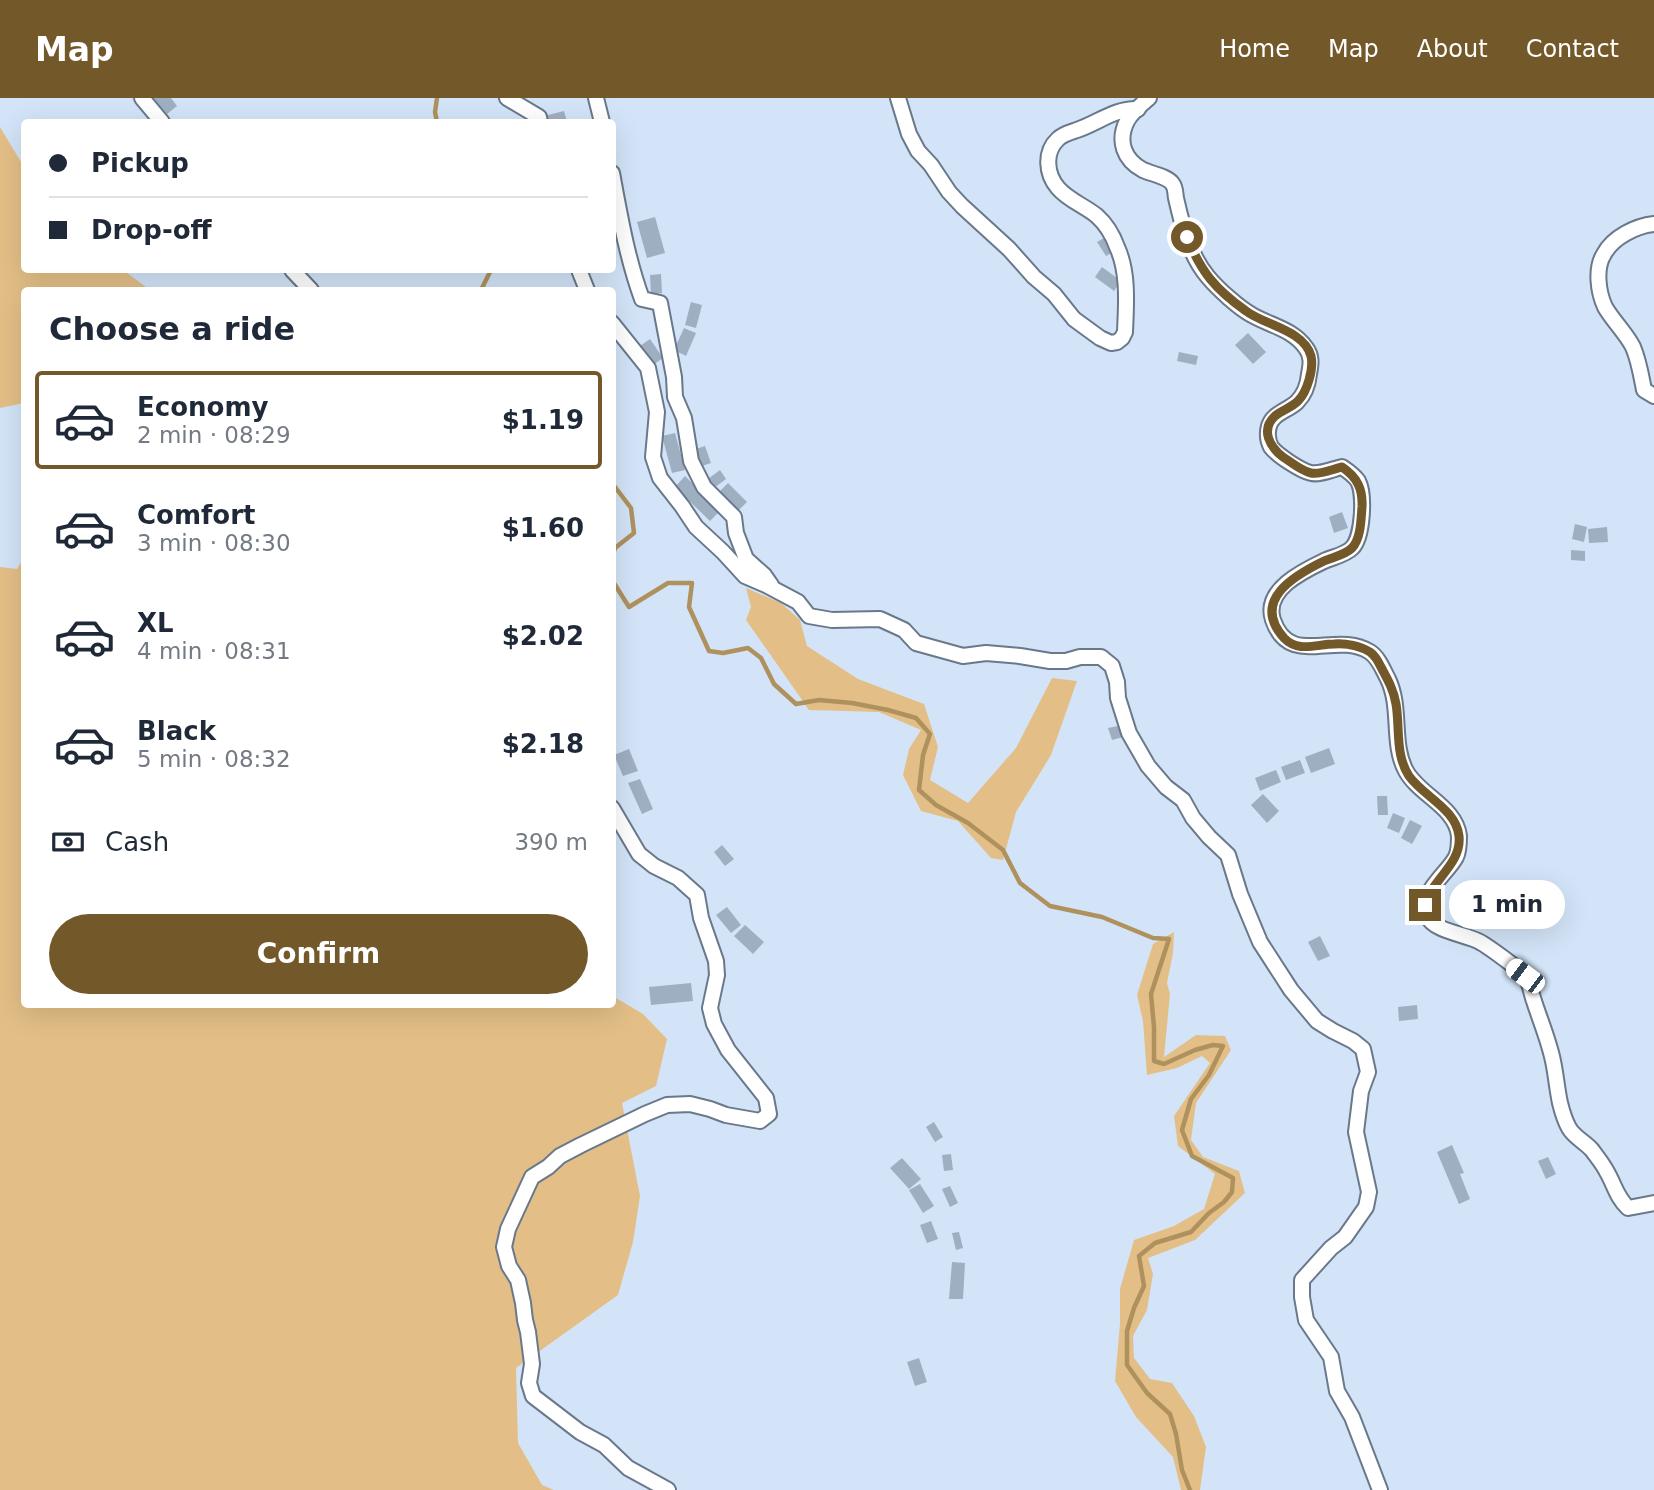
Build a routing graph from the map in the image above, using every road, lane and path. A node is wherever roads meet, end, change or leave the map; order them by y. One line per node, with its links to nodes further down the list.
1 (142, 98): 7 (street)
2 (507, 98): 8 (street)
3 (596, 98): 9 (street)
4 (898, 98): 6 (street)
5 (1149, 98): 6 (street)
6 (1138, 109): 18 (street)
7 (160, 119)
8 (539, 119)
9 (601, 119)
10 (616, 197): 16 (street)
11 (1654, 224): 15 (street)
12 (295, 273): 13 (street)
13 (308, 287)
14 (616, 328): 16 (street)
15 (1654, 396)
16 (774, 589): 20 (street)
17 (616, 815): 19 (street)
18 (1654, 1203)
19 (668, 1490)
20 (1380, 1490)

